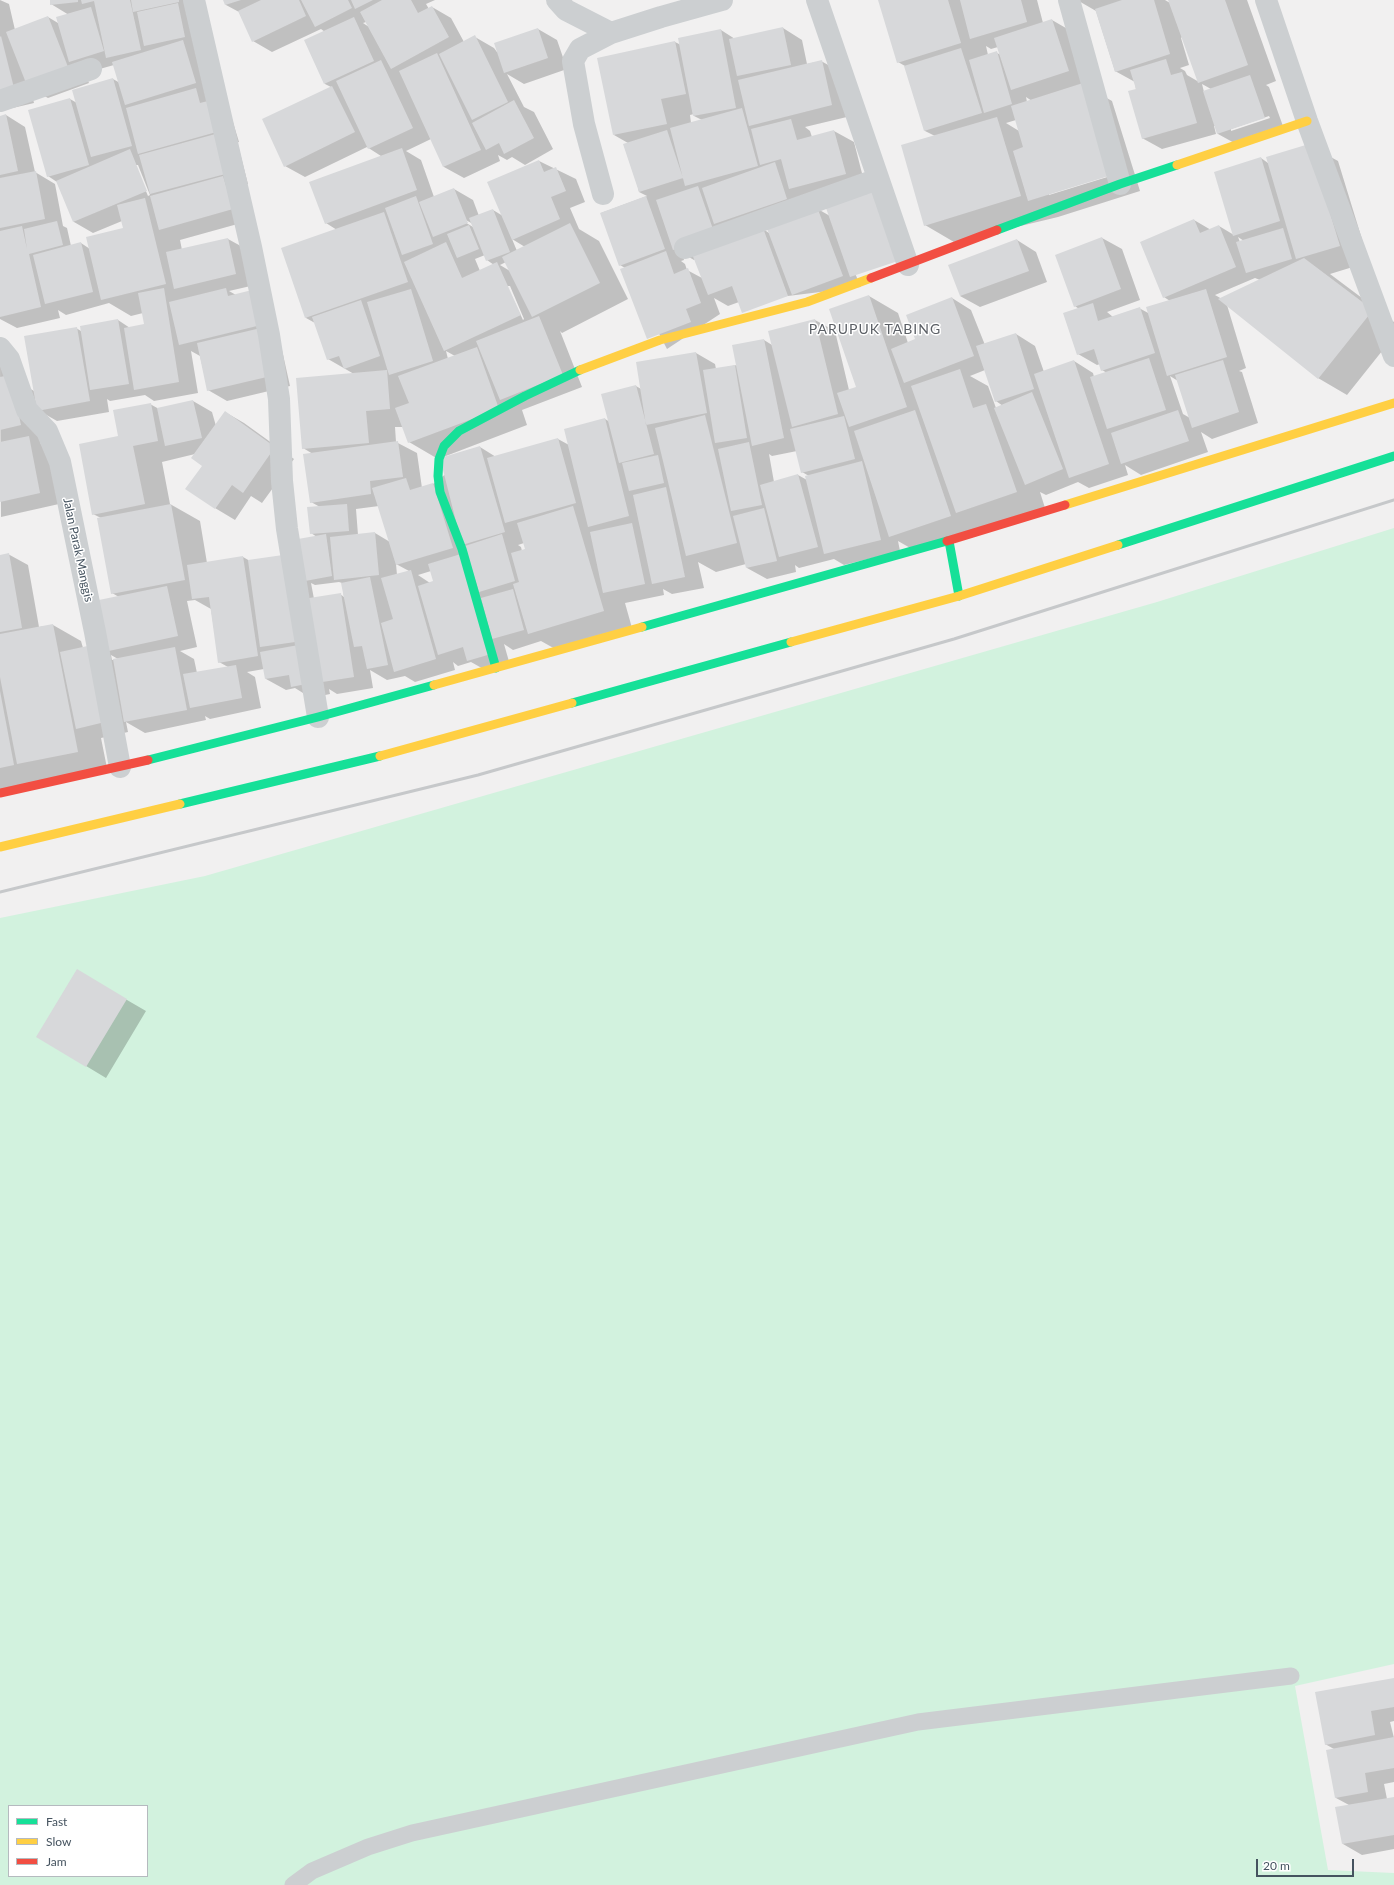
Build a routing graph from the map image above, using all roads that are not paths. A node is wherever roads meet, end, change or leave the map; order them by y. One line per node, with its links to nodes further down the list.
1 (194, 0): 23 (street)
2 (557, 0): 7 (street)
3 (722, 0): 7 (street)
4 (817, 0): 11 (street)
5 (1069, 0): 12 (street)
6 (1266, 0): 10 (street)
7 (611, 33): 13 (street)
8 (91, 69): 9 (street)
9 (0, 101)
10 (1308, 121): 12 (main road); 17 (street)
11 (878, 179): 14 (street); 15 (street)
12 (1120, 184): 15 (main road)
13 (603, 194)
14 (685, 248)
15 (908, 265): 22 (main road)
16 (0, 348): 24 (street, Jalan Parak Manggis)
17 (1394, 356)
18 (1394, 403): 20 (main road)
19 (1394, 456): 21 (main road)
20 (949, 541): 21 (main road); 22 (main road)
21 (960, 596): 26 (main road)
22 (496, 668): 23 (main road)
23 (318, 717): 24 (main road)
24 (120, 766): 25 (main road)
25 (0, 793)
26 (0, 847)
27 (1291, 1676): 28 (lane)
28 (293, 1885)

